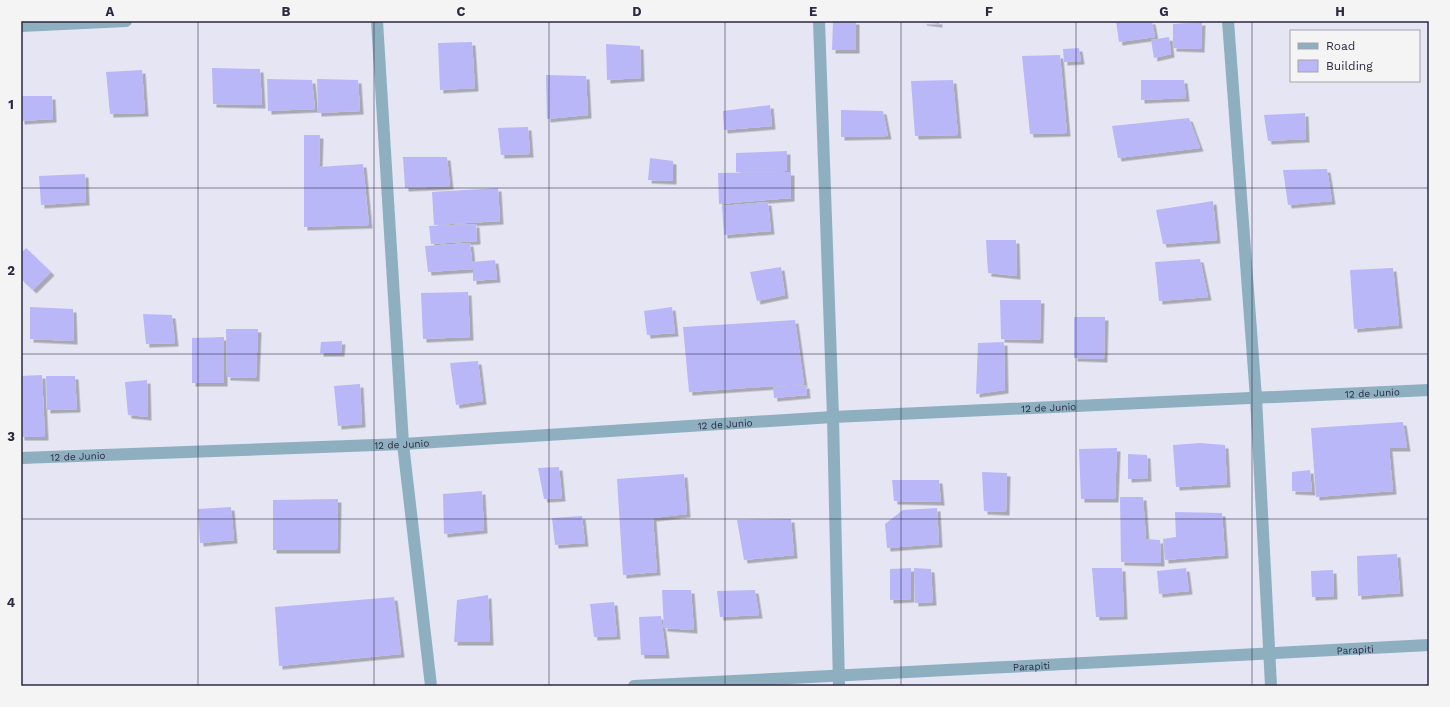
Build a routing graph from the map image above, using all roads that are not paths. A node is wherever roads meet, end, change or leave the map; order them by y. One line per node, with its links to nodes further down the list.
1 (126, 21): 5 (street)
2 (377, 21): 9 (street)
3 (819, 21): 8 (street)
4 (1228, 21): 7 (street)
5 (21, 26)
6 (1429, 390): 7 (street, 12 de Junio)
7 (1256, 398): 8 (street, 12 de Junio); 12 (street)
8 (832, 417): 9 (street, 12 de Junio); 13 (street)
9 (404, 444): 10 (street, 12 de Junio); 14 (street)
10 (21, 458)
11 (1429, 645): 12 (street, Parapiti)
12 (1270, 654): 13 (street, Parapiti); 16 (street)
13 (839, 680): 15 (street, Parapiti)
14 (431, 686)
15 (634, 686)
16 (1271, 686)

